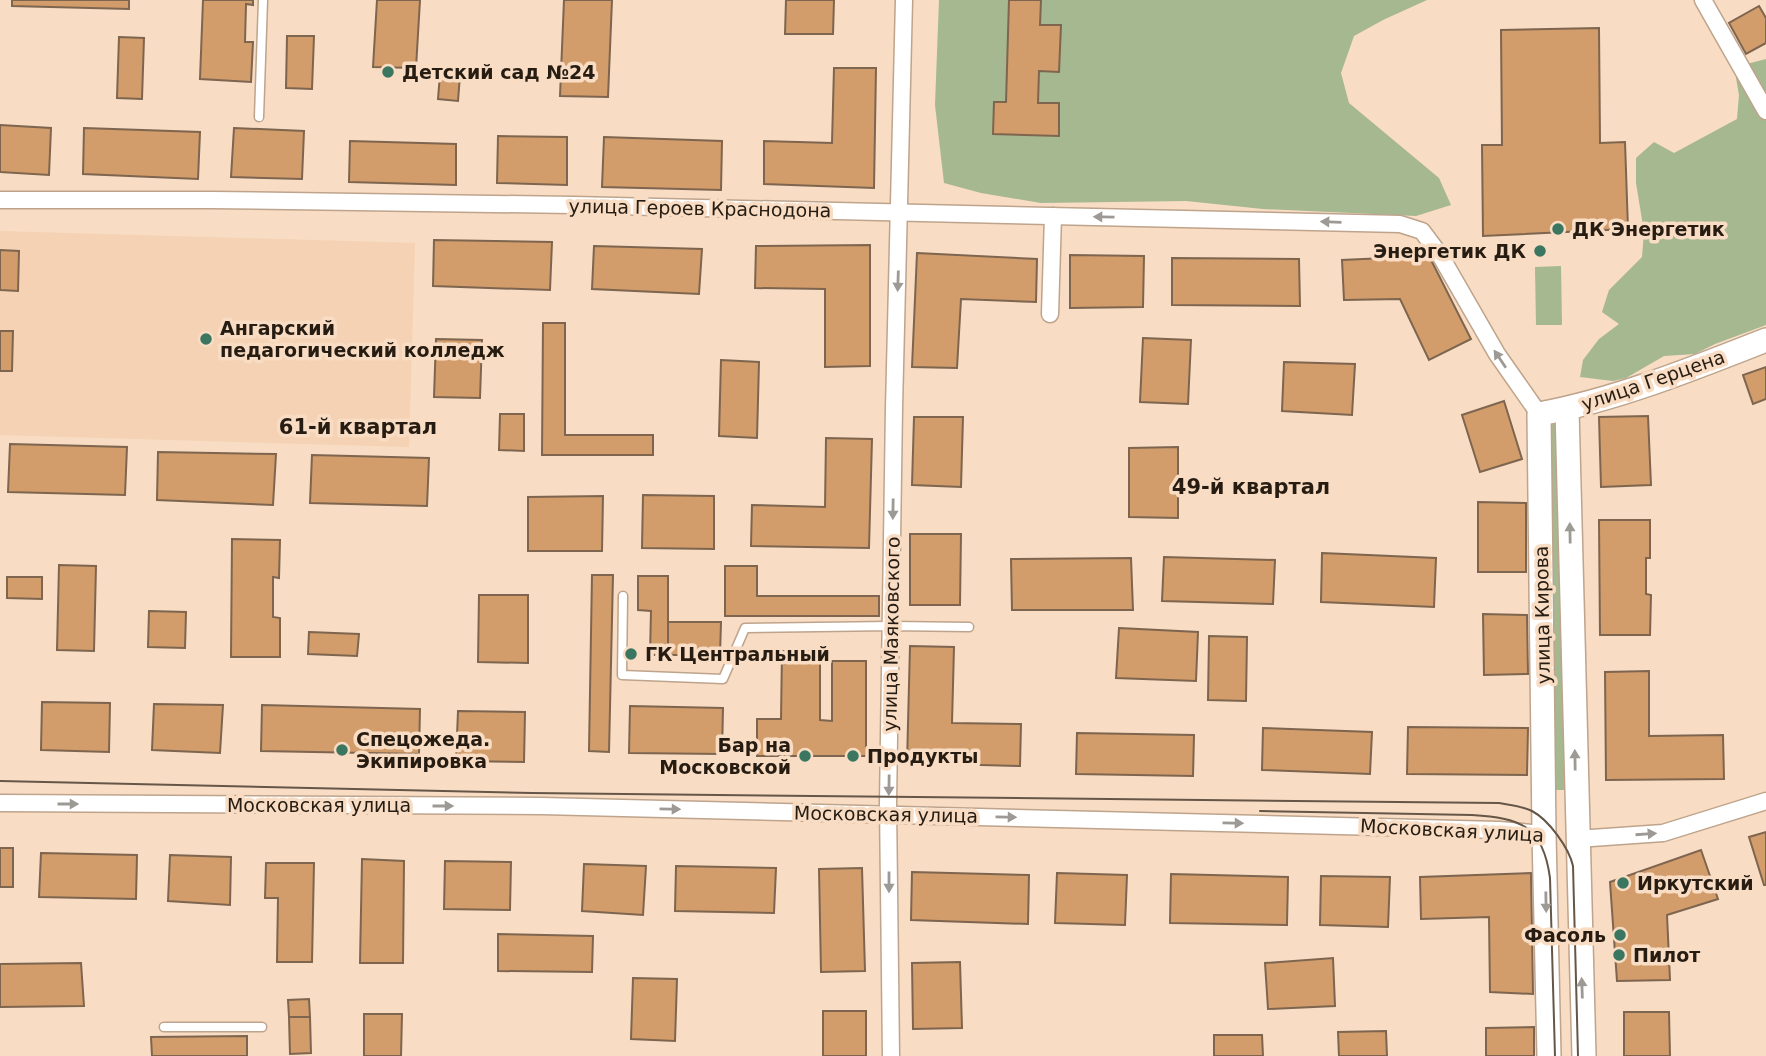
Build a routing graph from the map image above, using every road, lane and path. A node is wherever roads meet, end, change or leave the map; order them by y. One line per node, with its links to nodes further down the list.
1 (264, 0): 5 (lane)
2 (904, 0): 7 (street, улица Маяковского)
3 (1703, 0): 4 (street)
4 (1766, 111)
5 (259, 117)
6 (0, 200): 7 (street, улица Героев Краснодона)
7 (900, 213): 8 (street, улица Героев Краснодона); 14 (street, улица Маяковского, one-way to 14)
8 (1054, 216): 9 (street); 12 (street, улица Героев Краснодона, one-way to 8)
9 (1049, 314)
10 (1766, 340): 11 (street, улица Герцена)
11 (1567, 409): 12 (street, улица Герцена); 20 (street, улица Кирова, one-way to 11)
12 (1539, 414): 19 (street, улица Кирова)
13 (624, 596): 14 (lane)
14 (891, 626): 15 (lane); 18 (street, улица Маяковского, one-way to 18)
15 (969, 627)
16 (1766, 802): 20 (street, Московская улица, one-way to 16)
17 (0, 803): 18 (street, Московская улица, one-way to 18)
18 (888, 814): 19 (street, Московская улица, one-way to 19); 23 (street, улица Маяковского, one-way to 23)
19 (1544, 834): 20 (street, Московская улица); 24 (street, улица Кирова, one-way to 24)
20 (1577, 839): 25 (street, улица Кирова, one-way to 20)
21 (164, 1027): 22 (lane)
22 (262, 1027)
23 (891, 1056)
24 (1549, 1056)
25 (1584, 1056)

